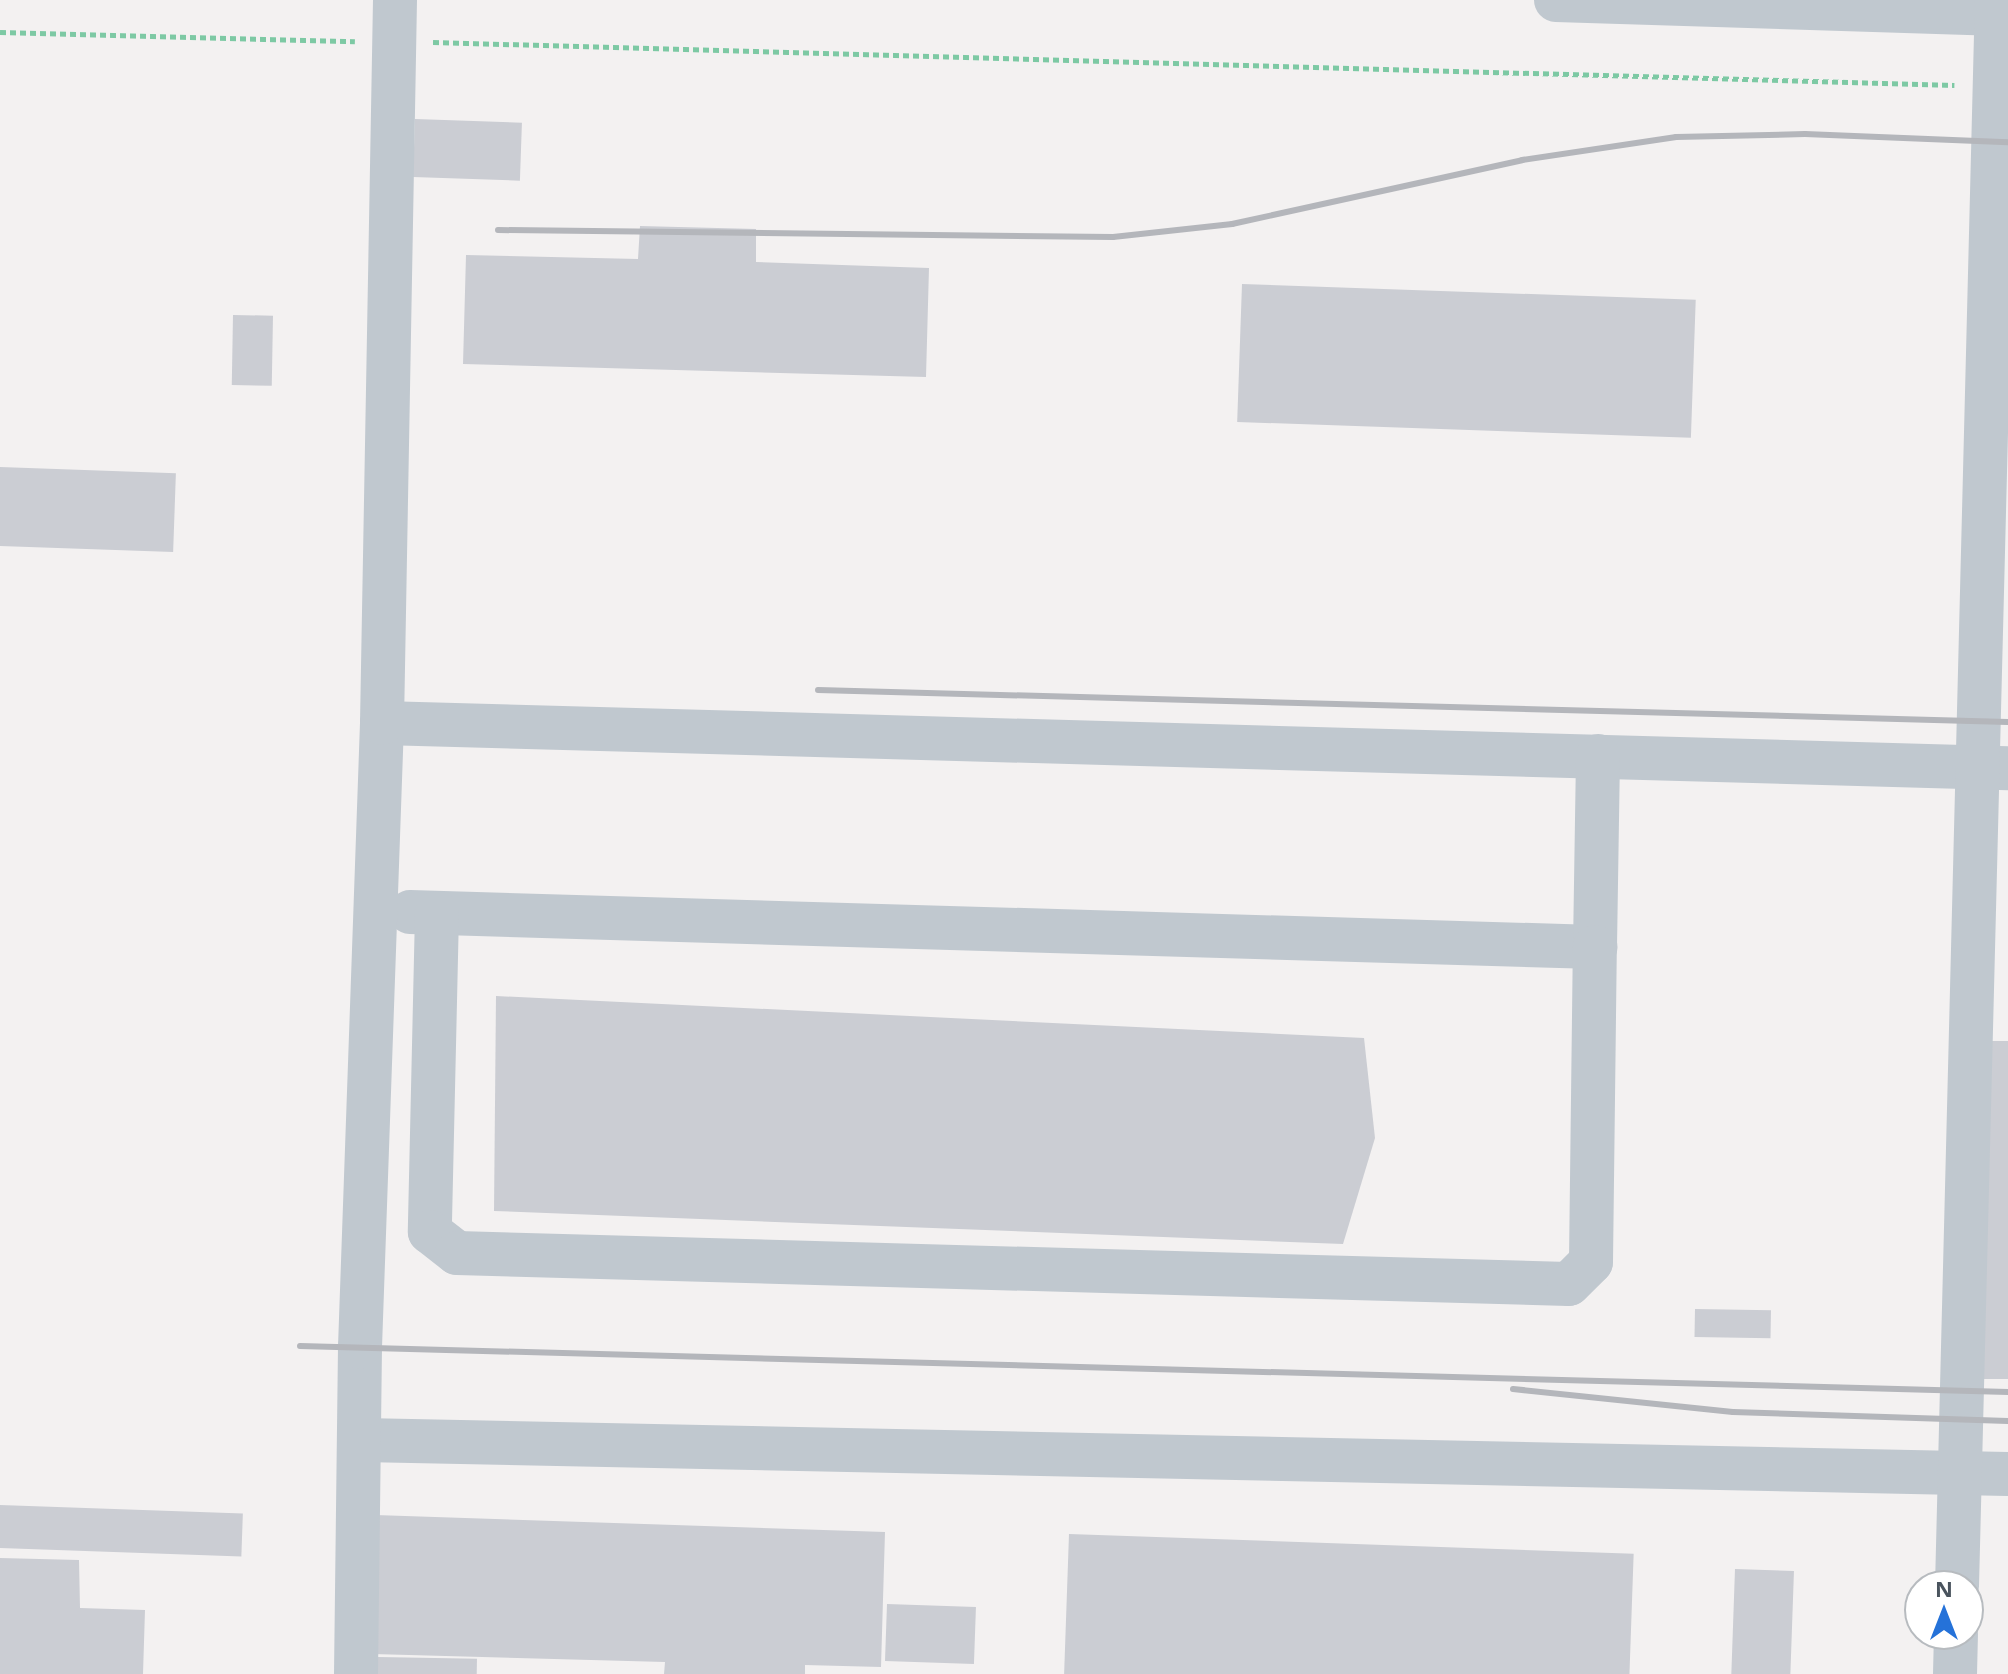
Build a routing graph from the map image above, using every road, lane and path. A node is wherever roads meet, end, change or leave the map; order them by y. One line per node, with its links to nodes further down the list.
1 (1556, 0): 2 (lane)
2 (2001, 9): 5 (lane)
3 (394, 21): 4 (path); 5 (path); 6 (lane)
4 (0, 32)
5 (1993, 86): 8 (lane)
6 (382, 723): 7 (lane); 9 (lane)
7 (1598, 756): 8 (lane); 11 (lane)
8 (1991, 768): 13 (lane)
9 (376, 911): 10 (lane); 12 (lane)
10 (437, 913): 11 (lane); 11 (lane)
11 (1595, 947)
12 (362, 1440): 13 (lane); 17 (lane)
13 (1958, 1473): 14 (lane); 15 (lane)
14 (2008, 1474)
15 (1957, 1570)
16 (1956, 1650): 18 (lane)
17 (356, 1674)
18 (1955, 1674)

